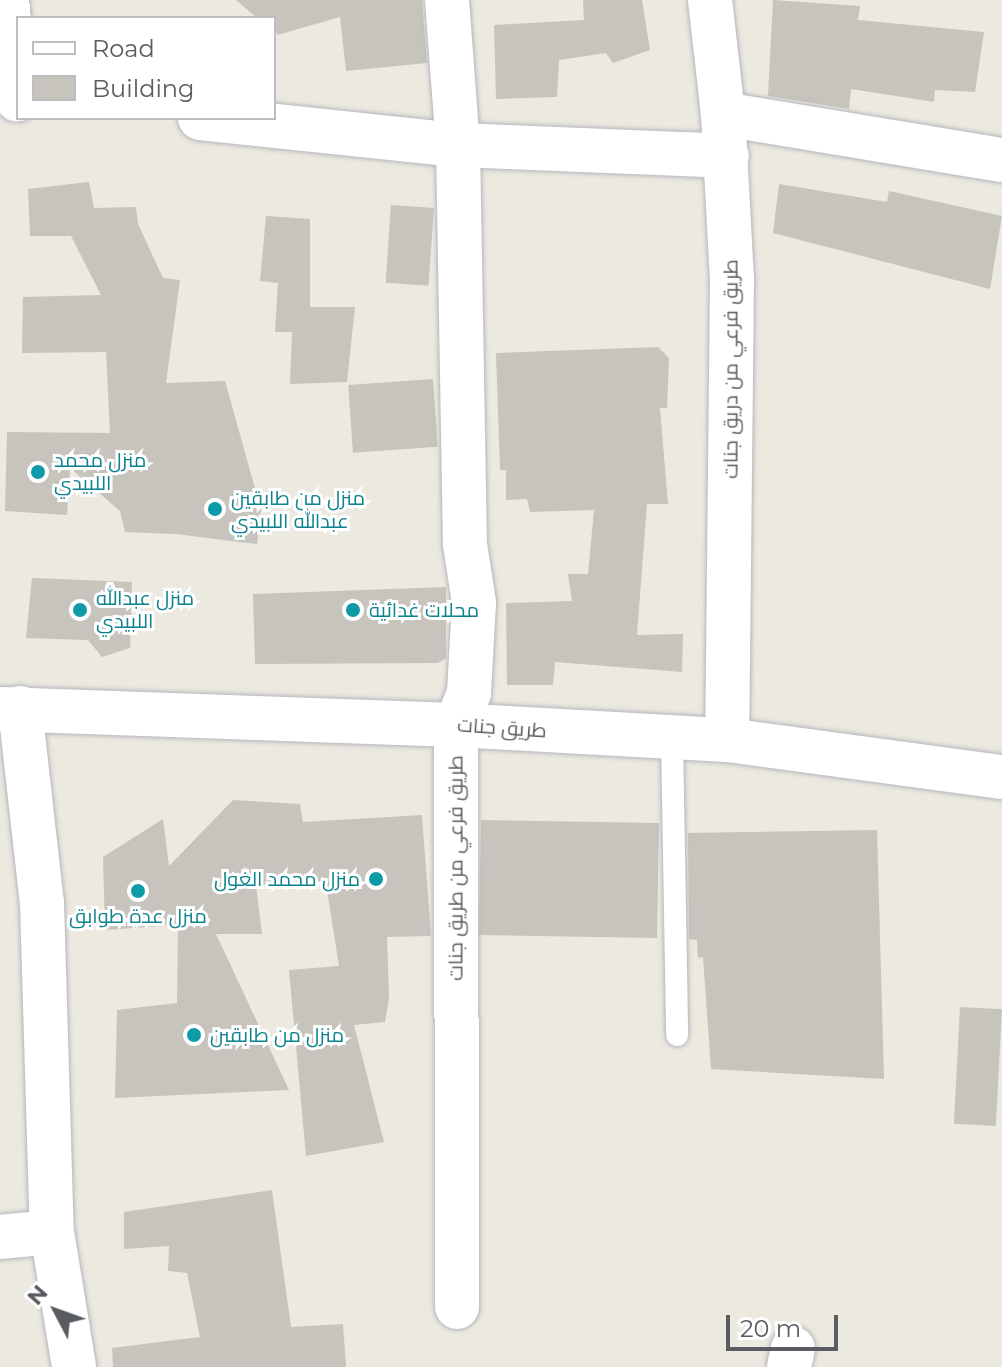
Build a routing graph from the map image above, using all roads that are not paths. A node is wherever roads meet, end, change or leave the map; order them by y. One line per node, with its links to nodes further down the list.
1 (7, 0): 4 (street)
2 (447, 0): 7 (street, طريق فرعي من طريق جنات)
3 (710, 0): 6 (street, طريق فرعي من دريق جنات)
4 (12, 99)
5 (219, 120): 7 (street)
6 (725, 135): 7 (street); 8 (street); 12 (street, طريق فرعي من دريق جنات)
7 (458, 145): 10 (street, طريق فرعي من طريق جنات)
8 (1002, 160)
9 (10, 708): 10 (street, طريق جنات); 15 (street)
10 (456, 725): 11 (street, طريق جنات); 17 (street, طريق فرعي من طريق جنات)
11 (672, 739): 12 (street, طريق جنات); 14 (lane)
12 (727, 740): 13 (street, طريق جنات)
13 (1002, 777)
14 (677, 1035)
15 (52, 1232): 16 (street); 18 (street)
16 (0, 1237)
17 (457, 1307)
18 (74, 1367)

